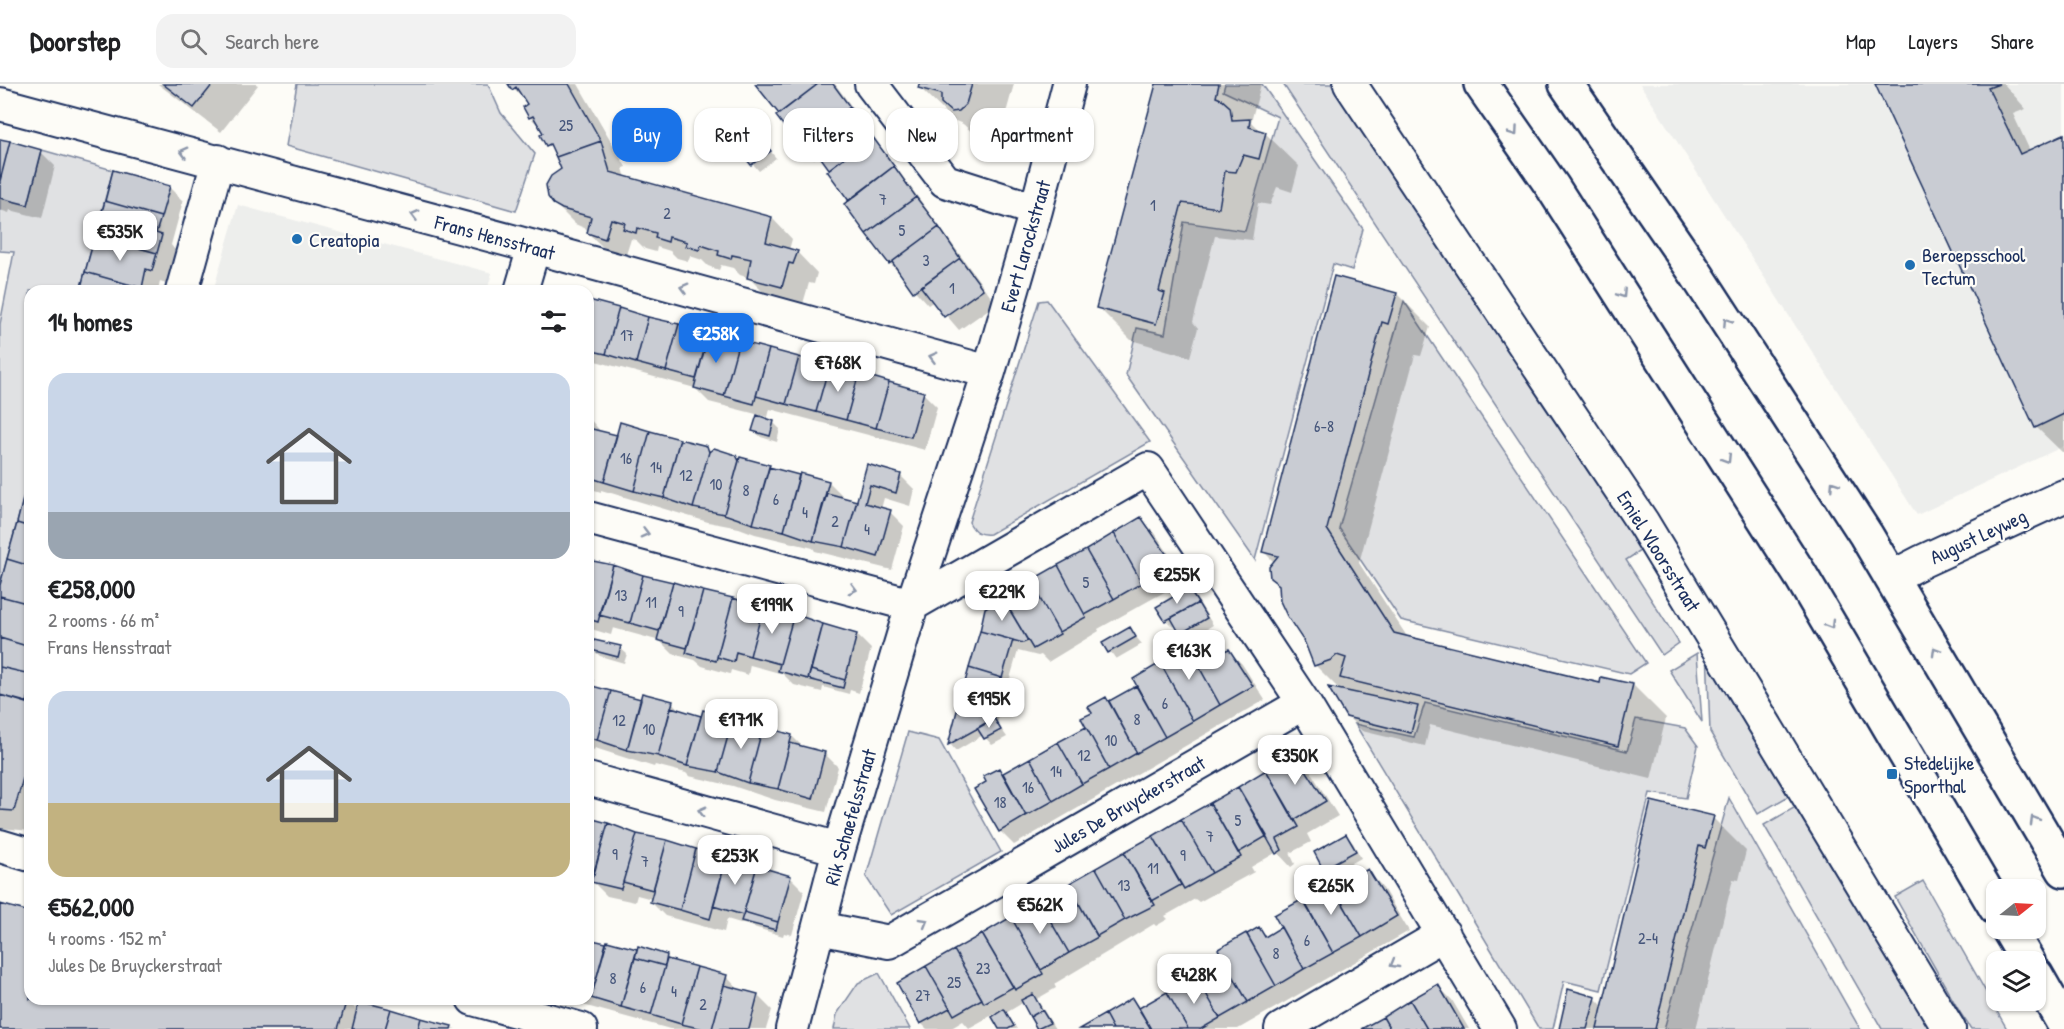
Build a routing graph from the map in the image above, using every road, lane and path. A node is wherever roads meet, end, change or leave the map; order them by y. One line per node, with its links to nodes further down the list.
1 (872, 84): 8 (street)
2 (1069, 84): 8 (street, Evert Larockstraat)
3 (1350, 84): 31 (street, Emiel Vloorsstraat)
4 (1481, 84): 21 (street, one-way to 21)
5 (1566, 84): 15 (street, one-way to 5)
6 (0, 104): 7 (street, Frans Hensstraat, one-way to 6)
7 (218, 161): 9 (street, Frans Hensstraat, one-way to 7); 10 (street)
8 (1036, 210): 12 (street, Evert Larockstraat)
9 (534, 247): 11 (street); 12 (street, Frans Hensstraat, one-way to 9)
10 (184, 285)
11 (523, 285)
12 (989, 372): 16 (street, Rik Schaefelsstraat)
13 (2064, 496): 15 (street, August Leyweg)
14 (594, 520): 16 (street, one-way to 16)
15 (1893, 577): 20 (street, one-way to 15)
16 (912, 605): 17 (street); 19 (street, Rik Schaefelsstraat)
17 (1304, 703): 22 (street, Jules De Bruyckerstraat, one-way to 17); 23 (street)
18 (594, 781): 19 (street, one-way to 18)
19 (840, 849): 22 (street, Rik Schaefelsstraat)
20 (2064, 870)
21 (1986, 891)
22 (819, 928): 28 (street, Rik Schaefelsstraat)
23 (1444, 934): 29 (street, one-way to 29); 30 (street)
24 (2046, 992): 26 (street)
25 (495, 1005): 27 (street)
26 (2064, 1024)
27 (582, 1029)
28 (792, 1029)
29 (1281, 1029)
30 (1500, 1029)
31 (1949, 1029)

